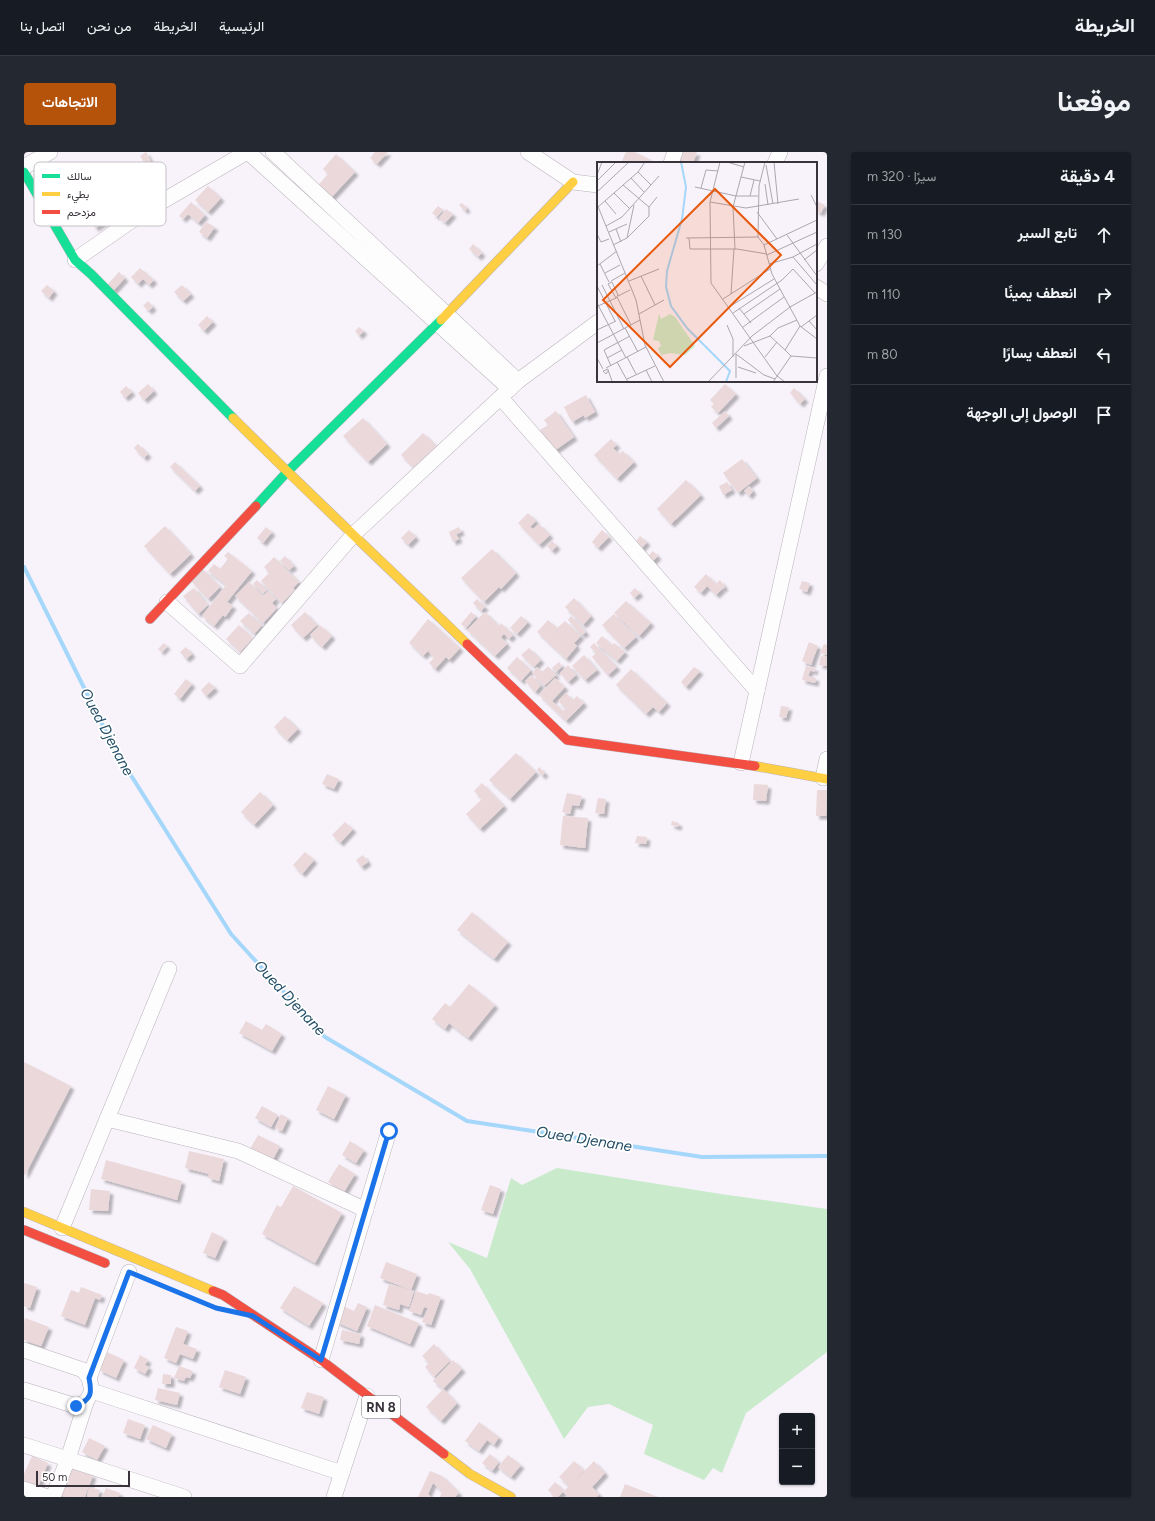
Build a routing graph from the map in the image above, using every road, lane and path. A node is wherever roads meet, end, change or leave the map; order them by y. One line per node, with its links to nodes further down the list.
1 (50, 152): 9 (street)
2 (248, 152): 14 (street); 22 (street)
3 (273, 152): 22 (street)
4 (528, 152): 11 (street)
5 (675, 152): 7 (street)
6 (780, 152): 8 (street)
7 (671, 162)
8 (775, 162)
9 (24, 167)
10 (24, 172): 13 (street)
11 (573, 182): 12 (street); 22 (street)
12 (597, 185)
13 (34, 189)
14 (166, 199)
15 (55, 226): 18 (street)
16 (124, 226): 18 (street)
17 (827, 246): 19 (street)
18 (75, 260): 26 (street)
19 (817, 262)
20 (817, 288): 21 (street)
21 (827, 294)
22 (442, 319): 25 (street); 26 (street)
23 (597, 323): 25 (street)
24 (827, 376): 30 (street)
25 (510, 389): 27 (street); 30 (street)
26 (287, 472): 27 (street); 28 (street)
27 (354, 534): 28 (street); 32 (street)
28 (167, 602): 29 (street)
29 (150, 619)
30 (757, 691): 32 (street)
31 (827, 759): 33 (street)
32 (741, 763): 33 (street)
33 (825, 779)
34 (169, 969): 35 (street)
35 (108, 1119): 37 (street); 40 (street)
36 (389, 1131): 37 (street)
37 (366, 1210): 46 (street)
38 (24, 1212): 39 (street, RN 8)
39 (37, 1217): 40 (street, RN 8); 41 (street)
40 (62, 1228): 44 (street, RN 8)
41 (28, 1231): 42 (street)
42 (125, 1271): 48 (street)
43 (231, 1311): 44 (street, RN 8)
44 (253, 1316): 46 (street, RN 8)
45 (24, 1350): 48 (street)
46 (321, 1360): 49 (street, RN 8)
47 (24, 1390): 48 (street)
48 (89, 1390): 51 (street); 52 (street)
49 (367, 1396): 52 (street); 59 (street, RN 8)
50 (24, 1445): 51 (street)
51 (68, 1459): 54 (street); 56 (street)
52 (342, 1473): 58 (street)
53 (24, 1489): 55 (street)
54 (148, 1492): 57 (street)
55 (48, 1497)
56 (53, 1497)
57 (184, 1497)
58 (334, 1497)
59 (511, 1497)

